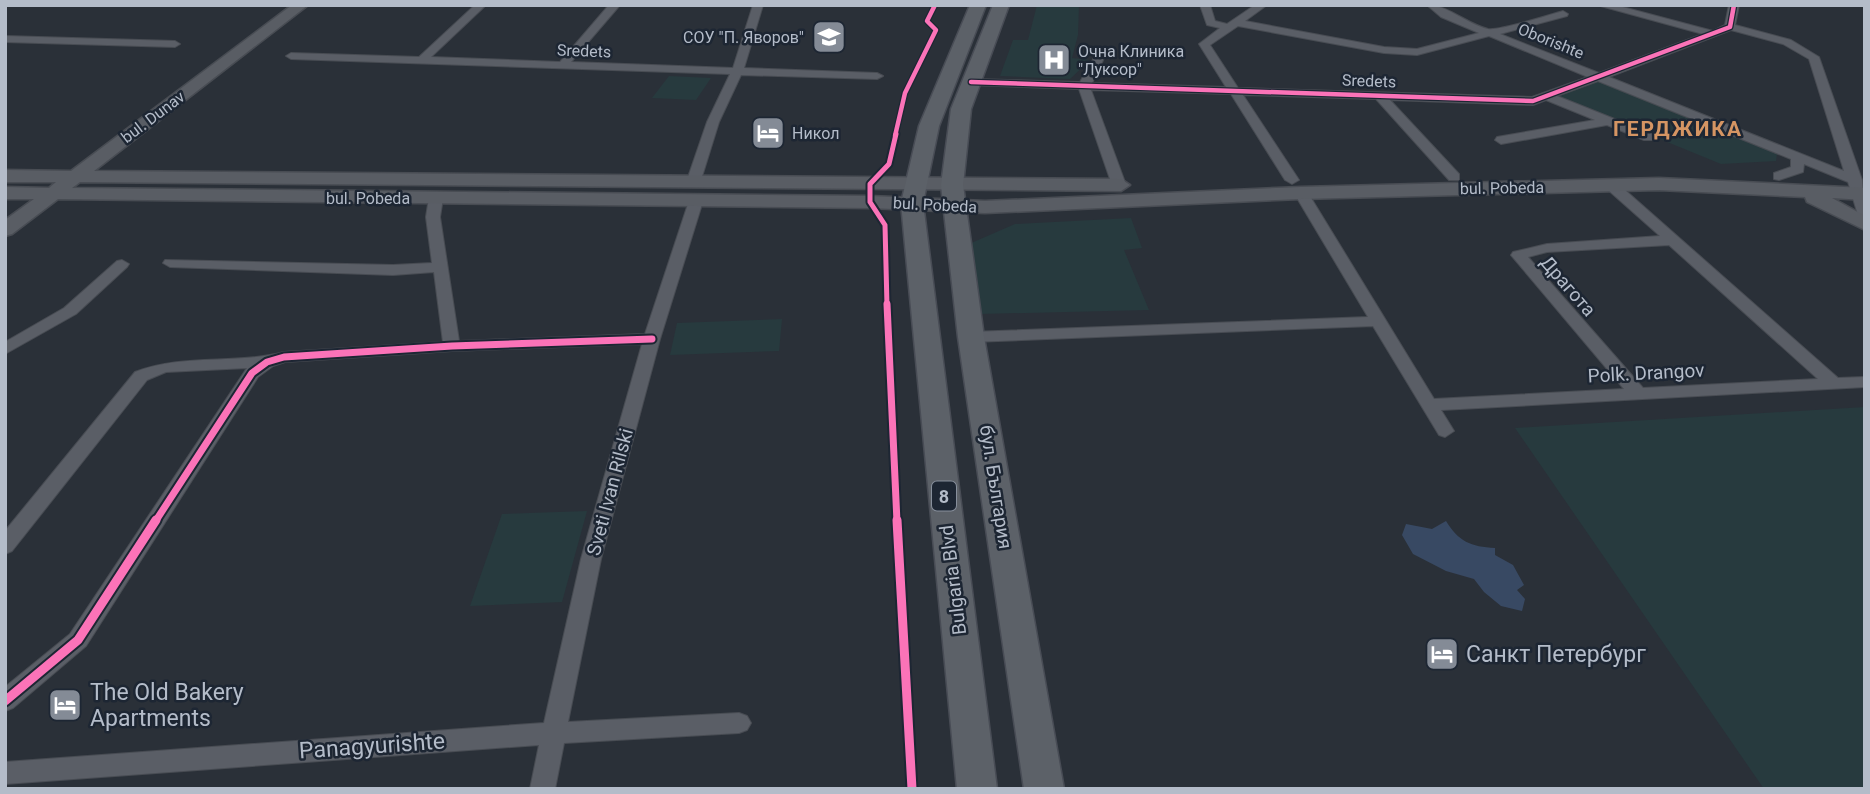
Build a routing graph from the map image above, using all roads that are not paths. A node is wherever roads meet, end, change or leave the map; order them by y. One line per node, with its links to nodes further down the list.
1 (279, 5): 42 (main road, bul. Dunav)
2 (301, 5): 39 (main road, bul. Dunav)
3 (481, 5): 22 (street)
4 (615, 5): 23 (street)
5 (758, 5): 24 (street, Sveti Ivan Rilski)
6 (978, 5): 50 (main road, 8)
7 (1000, 5): 27 (main road)
8 (1205, 5): 14 (street)
9 (1262, 5): 14 (street)
10 (1432, 5): 16 (street, Oborishte)
11 (1602, 5): 17 (street)
12 (1734, 5): 15 (street)
13 (1563, 14): 16 (street)
14 (1232, 24): 16 (street); 29 (street)
15 (1730, 27): 17 (street, Sredets); 35 (street)
16 (1490, 33): 26 (street, Oborishte)
17 (1714, 34): 26 (street, Sredets)
18 (6, 40): 19 (street)
19 (175, 44)
20 (291, 56): 22 (street, Sredets)
21 (1100, 56): 28 (street)
22 (421, 61): 23 (street, Sredets)
23 (562, 66): 24 (street, Sredets)
24 (737, 72): 25 (street, Sredets); 47 (street, Sveti Ivan Rilski)
25 (877, 76)
26 (1598, 77): 31 (street, Sredets); 37 (street, Oborishte)
27 (971, 82): 28 (street, Sredets); 51 (main road)
28 (1084, 86): 29 (street, Sredets); 43 (street)
29 (1232, 92): 30 (street, Sredets); 44 (street)
30 (1379, 95): 31 (street, Sredets); 40 (street)
31 (1549, 97): 32 (street)
32 (1609, 121): 33 (street); 34 (street)
33 (1648, 137)
34 (1500, 140)
35 (1844, 152): 36 (street); 46 (street)
36 (1865, 156)
37 (1797, 157): 41 (street); 46 (street, Oborishte)
38 (5, 176): 42 (main road, bul. Pobeda)
39 (74, 177): 42 (main road, bul. Dunav); 47 (main road, bul. Pobeda)
40 (1454, 177): 41 (main road, bul. Pobeda); 44 (main road, bul. Pobeda)
41 (1785, 183): 45 (main road, bul. Pobeda); 46 (main road, bul. Pobeda); 55 (main road)
42 (50, 186): 49 (main road, bul. Pobeda); 52 (main road, bul. Pobeda); 56 (main road, bul. Dunav)
43 (1119, 186): 44 (main road, bul. Pobeda); 51 (main road, bul. Pobeda)
44 (1297, 186): 45 (main road, bul. Pobeda); 51 (main road, bul. Pobeda); 61 (street)
45 (1612, 186): 57 (street)
46 (1861, 187): 54 (street)
47 (695, 192): 50 (main road, bul. Pobeda); 52 (main road, bul. Pobeda); 63 (street, Sveti Ivan Rilski)
48 (5, 193): 49 (main road, bul. Pobeda)
49 (26, 194): 53 (main road)
50 (913, 194): 51 (main road, bul. Pobeda); 78 (main road, Bulgaria Blvd / 8)
51 (953, 195): 62 (main road, бул. България)
52 (436, 198): 60 (street)
53 (5, 209)
54 (1865, 215)
55 (1865, 224)
56 (5, 230)
57 (1672, 240): 68 (street); 69 (street, Драгота)
58 (170, 263): 60 (street)
59 (122, 264): 65 (street)
60 (440, 267): 64 (street)
61 (1378, 321): 62 (street); 70 (street)
62 (971, 337): 79 (main road, бул. България)
63 (652, 339): 64 (street); 75 (street, Sveti Ivan Rilski)
64 (452, 346): 66 (street)
65 (5, 349)
66 (267, 362): 72 (street); 73 (street)
67 (1865, 382): 68 (street, Polk. Drangov)
68 (1834, 384): 69 (street, Polk. Drangov)
69 (1638, 394): 70 (street, Polk. Drangov)
70 (1430, 405): 71 (street)
71 (1445, 431)
72 (5, 546)
73 (5, 701)
74 (739, 723): 75 (street, Panagyurishte)
75 (554, 733): 76 (street, Panagyurishte); 77 (street, Sveti Ivan Rilski)
76 (5, 773)
77 (542, 789)
78 (977, 789)
79 (1044, 789)

